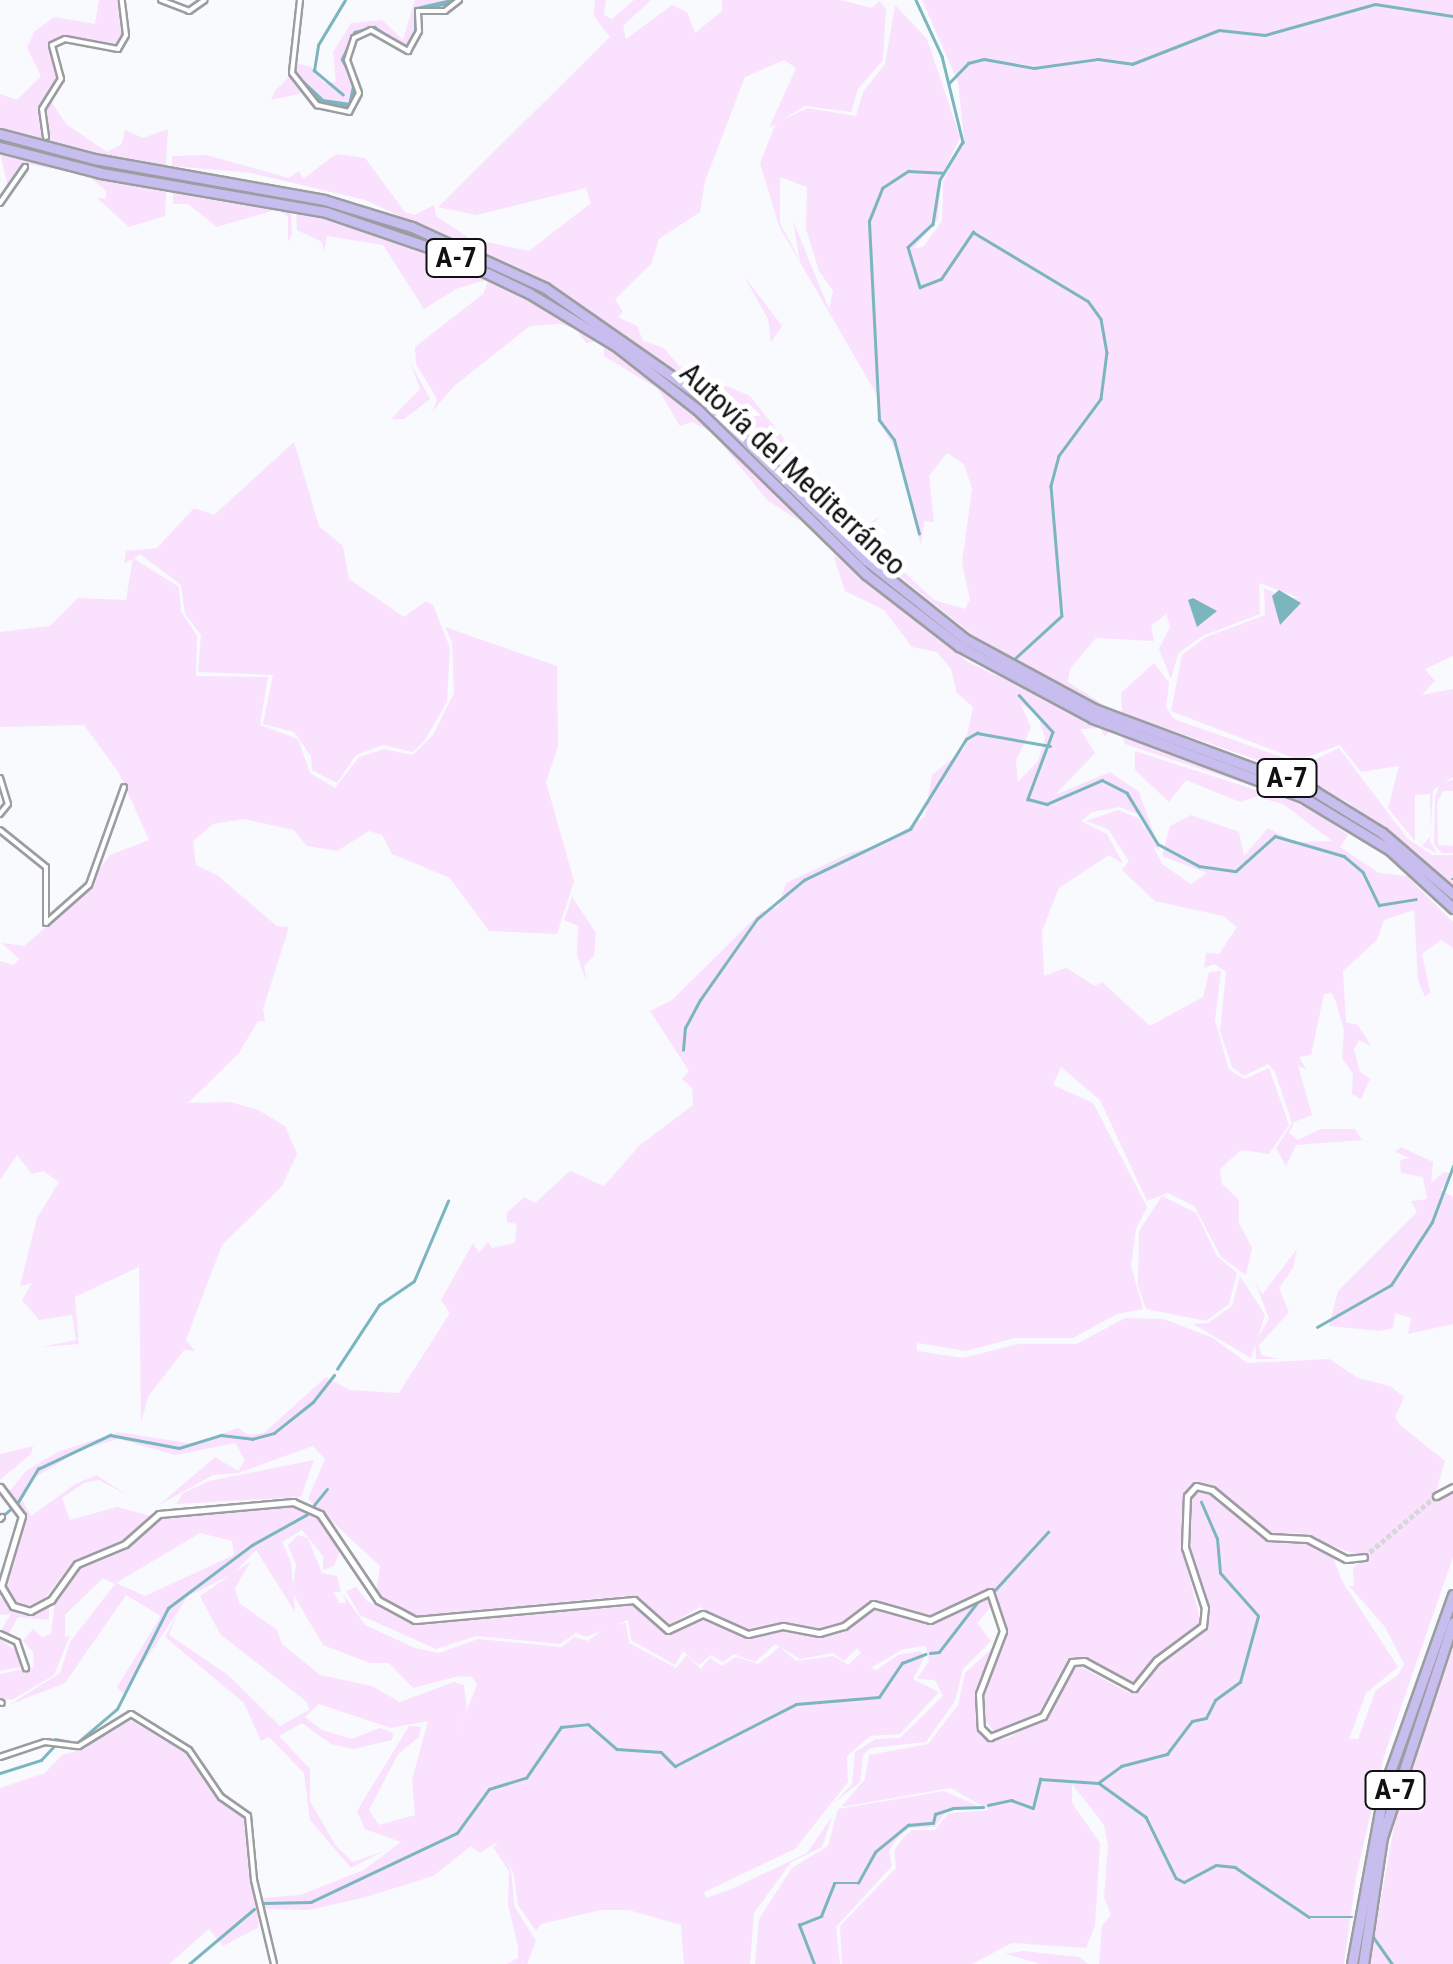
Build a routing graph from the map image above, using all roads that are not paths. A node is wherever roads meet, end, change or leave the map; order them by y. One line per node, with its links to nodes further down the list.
1 (122, 0): 7 (street)
2 (161, 0): 3 (street)
3 (205, 0)
4 (300, 0): 5 (street)
5 (459, 0)
6 (0, 134): 11 (highway, Autovía del Mediterráneo / A-7)
7 (46, 137)
8 (0, 147): 11 (highway, Autovía del Mediterráneo / A-7)
9 (25, 167): 10 (street)
10 (0, 203)
11 (1004, 668): 12 (highway, Autovía del Mediterráneo / A-7)
12 (1128, 727): 17 (highway, Autovía del Mediterráneo / A-7); 17 (highway, Autovía del Mediterráneo / A-7)
13 (0, 778): 15 (street)
14 (124, 787): 16 (street)
15 (0, 814)
16 (0, 830)
17 (1418, 872): 18 (highway, Autovía del Mediterráneo / A-7); 19 (highway)
18 (1453, 894)
19 (1453, 912)
20 (0, 1487): 23 (street)
21 (1453, 1487): 22 (street)
22 (1436, 1496)
23 (1364, 1557)
24 (1453, 1582): 27 (highway)
25 (1453, 1595): 27 (highway, A-7)
26 (1453, 1622): 33 (highway, A-7)
27 (1438, 1629): 32 (highway, A-7)
28 (0, 1634): 29 (street)
29 (26, 1668)
30 (0, 1757): 31 (street)
31 (274, 1964)
32 (1352, 1964)
33 (1363, 1964)

